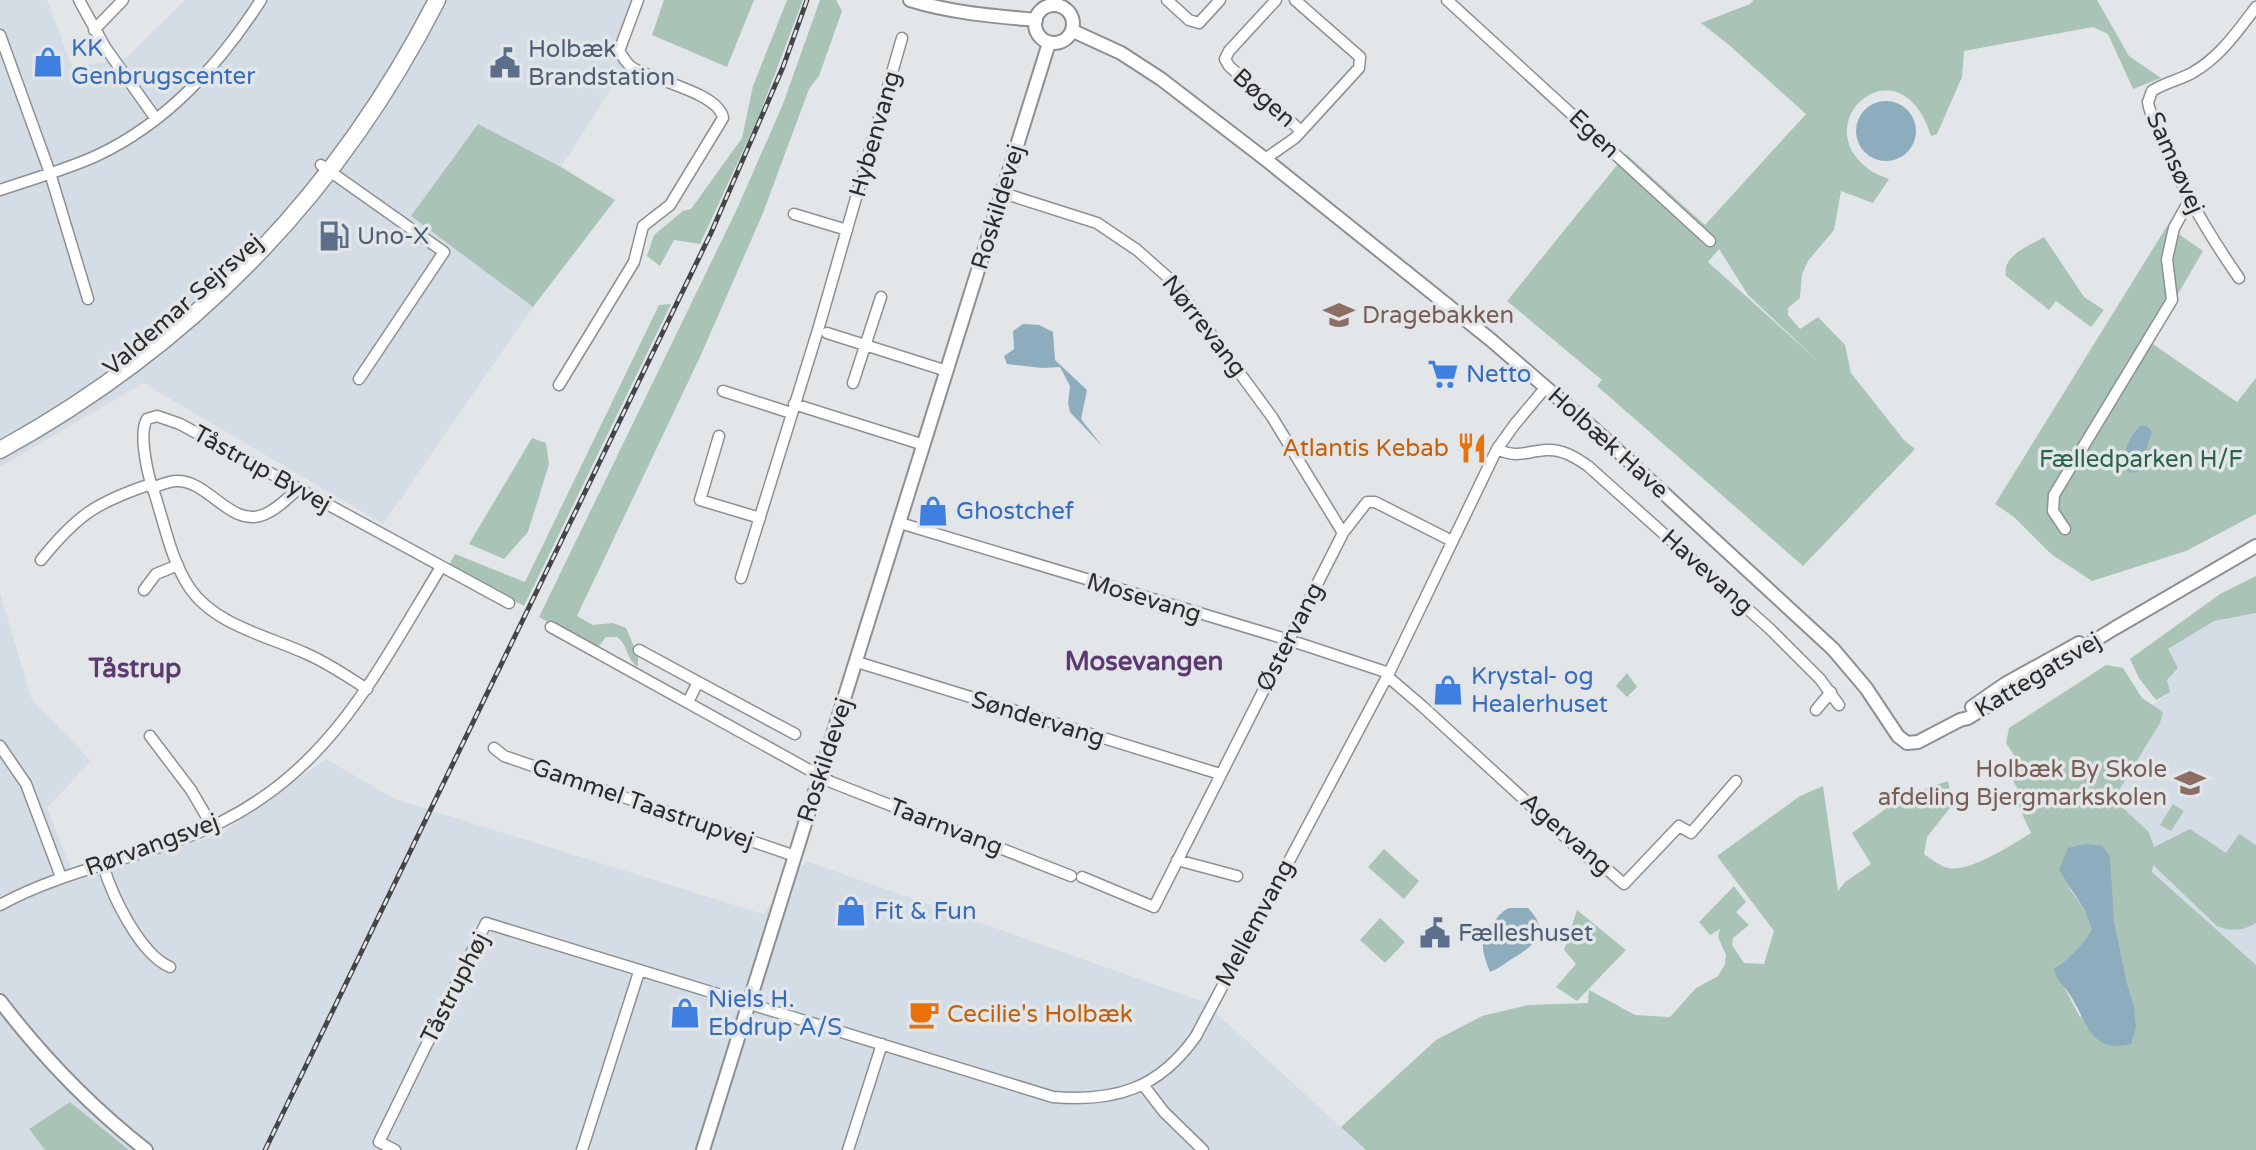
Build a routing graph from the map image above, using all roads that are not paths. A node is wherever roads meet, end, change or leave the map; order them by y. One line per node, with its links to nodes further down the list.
1 (79, 0): 16 (street)
2 (122, 0): 16 (street)
3 (261, 0): 21 (street)
4 (429, 0): 24 (main road, Valdemar Sejrsvej)
5 (438, 0): 24 (main road, Valdemar Sejrsvej)
6 (638, 0): 40 (street)
7 (910, 0): 15 (street)
8 (1167, 0): 9 (street)
9 (1220, 0)
10 (1276, 0): 22 (street, Bøgen)
11 (1296, 0): 22 (street, Bøgen)
12 (1447, 0): 31 (street, Egen)
13 (1061, 3): 15 (street); 17 (street)
14 (2256, 7): 28 (street, Samsøvej)
15 (1036, 20): 20 (street)
16 (94, 30): 21 (street)
17 (1073, 32): 20 (street); 23 (street, Holbæk Have)
18 (0, 34): 25 (street)
19 (902, 38): 30 (street, Hybenvang)
20 (1049, 43): 27 (street, Roskildevej)
21 (156, 119): 25 (street)
22 (1301, 131): 23 (street, Bøgen)
23 (1265, 159): 41 (street, Holbæk Have)
24 (326, 168): 38 (street); 45 (main road, Valdemar Sejrsvej); 47 (main road, Valdemar Sejrsvej)
25 (50, 173): 26 (street); 34 (street)
26 (0, 190)
27 (1003, 193): 37 (street, Roskildevej); 54 (street, Nørrevang)
28 (2189, 201): 32 (street, Samsøvej); 53 (street)
29 (794, 214): 30 (street, Hybenvang)
30 (847, 230): 35 (street, Hybenvang)
31 (1710, 241)
32 (2239, 278)
33 (881, 297): 36 (street)
34 (88, 299)
35 (822, 331): 36 (street); 43 (street, Hybenvang)
36 (866, 345): 37 (street); 39 (street)
37 (947, 370): 46 (street, Roskildevej)
38 (359, 379)
39 (853, 383)
40 (559, 385)
41 (1546, 387): 48 (street, Mellemvang); 78 (street, Holbæk Have)
42 (723, 391): 43 (street)
43 (793, 409): 46 (street); 51 (street, Hybenvang)
44 (719, 436): 51 (street)
45 (0, 439)
46 (924, 445): 52 (street, Roskildevej)
47 (0, 450)
48 (1497, 450): 55 (street, Mellemvang); 71 (street, Havevang)
49 (152, 486): 50 (street); 50 (street, Tåstrup Byvej); 57 (street); 58 (street, Tåstrup Byvej)
50 (298, 489): 59 (street, Tåstrup Byvej)
51 (760, 518): 60 (street, Hybenvang)
52 (900, 523): 65 (street, Mosevang); 67 (street, Roskildevej)
53 (2065, 529)
54 (1343, 533): 55 (street, Østervang); 65 (street, Østervang)
55 (1452, 541): 68 (street, Mellemvang)
56 (2256, 546): 64 (street, Kattegatsvej)
57 (41, 560)
58 (178, 565): 61 (street); 70 (street, Tåstrup Byvej)
59 (441, 567): 62 (street, Tåstrup Byvej); 70 (street, Rørvangsvej)
60 (741, 578)
61 (144, 590)
62 (509, 603)
63 (551, 627): 72 (street, Taarnvang)
64 (2115, 628): 75 (street, Kattegatsvej); 75 (street, Kattegatsvej)
65 (1289, 640): 68 (street, Mosevang); 81 (street, Østervang)
66 (639, 650): 69 (street)
67 (857, 662): 81 (street, Søndervang); 82 (street, Roskildevej)
68 (1388, 675): 83 (street, Agervang); 97 (street, Mellemvang)
69 (698, 682): 72 (street); 76 (street)
70 (367, 689): 84 (street, Rørvangsvej)
71 (1831, 692): 73 (street, Havevang); 74 (street)
72 (688, 702): 82 (street, Taarnvang)
73 (1839, 705)
74 (1816, 710)
75 (1960, 720): 78 (street, Kattegatsvej)
76 (795, 734)
77 (150, 736): 84 (street)
78 (1907, 743)
79 (0, 746): 89 (street)
80 (494, 748): 85 (street, Gammel Taastrupvej)
81 (1220, 774): 86 (street, Østervang)
82 (821, 776): 85 (street, Roskildevej); 90 (street, Taarnvang)
83 (1736, 781)
84 (212, 826): 87 (street, Rørvangsvej)
85 (794, 856): 95 (street, Roskildevej)
86 (1177, 860): 88 (street); 90 (street, Østervang)
87 (103, 865): 89 (street, Rørvangsvej); 92 (street)
88 (1237, 876)
89 (61, 877): 91 (street, Rørvangsvej)
90 (1077, 877)
91 (0, 905)
92 (170, 967)
93 (639, 972): 95 (street, Tåstruphøj); 99 (street, Tåstruphøj); 100 (street)
94 (0, 1001): 98 (street)
95 (749, 1005): 96 (street, Mellemvang); 101 (street, Roskildevej)
96 (882, 1044): 97 (street, Mellemvang); 102 (street)
97 (1144, 1086): 103 (street)
98 (146, 1150)
99 (395, 1150)
100 (582, 1150)
101 (703, 1150)
102 (848, 1150)
103 (1203, 1150)

